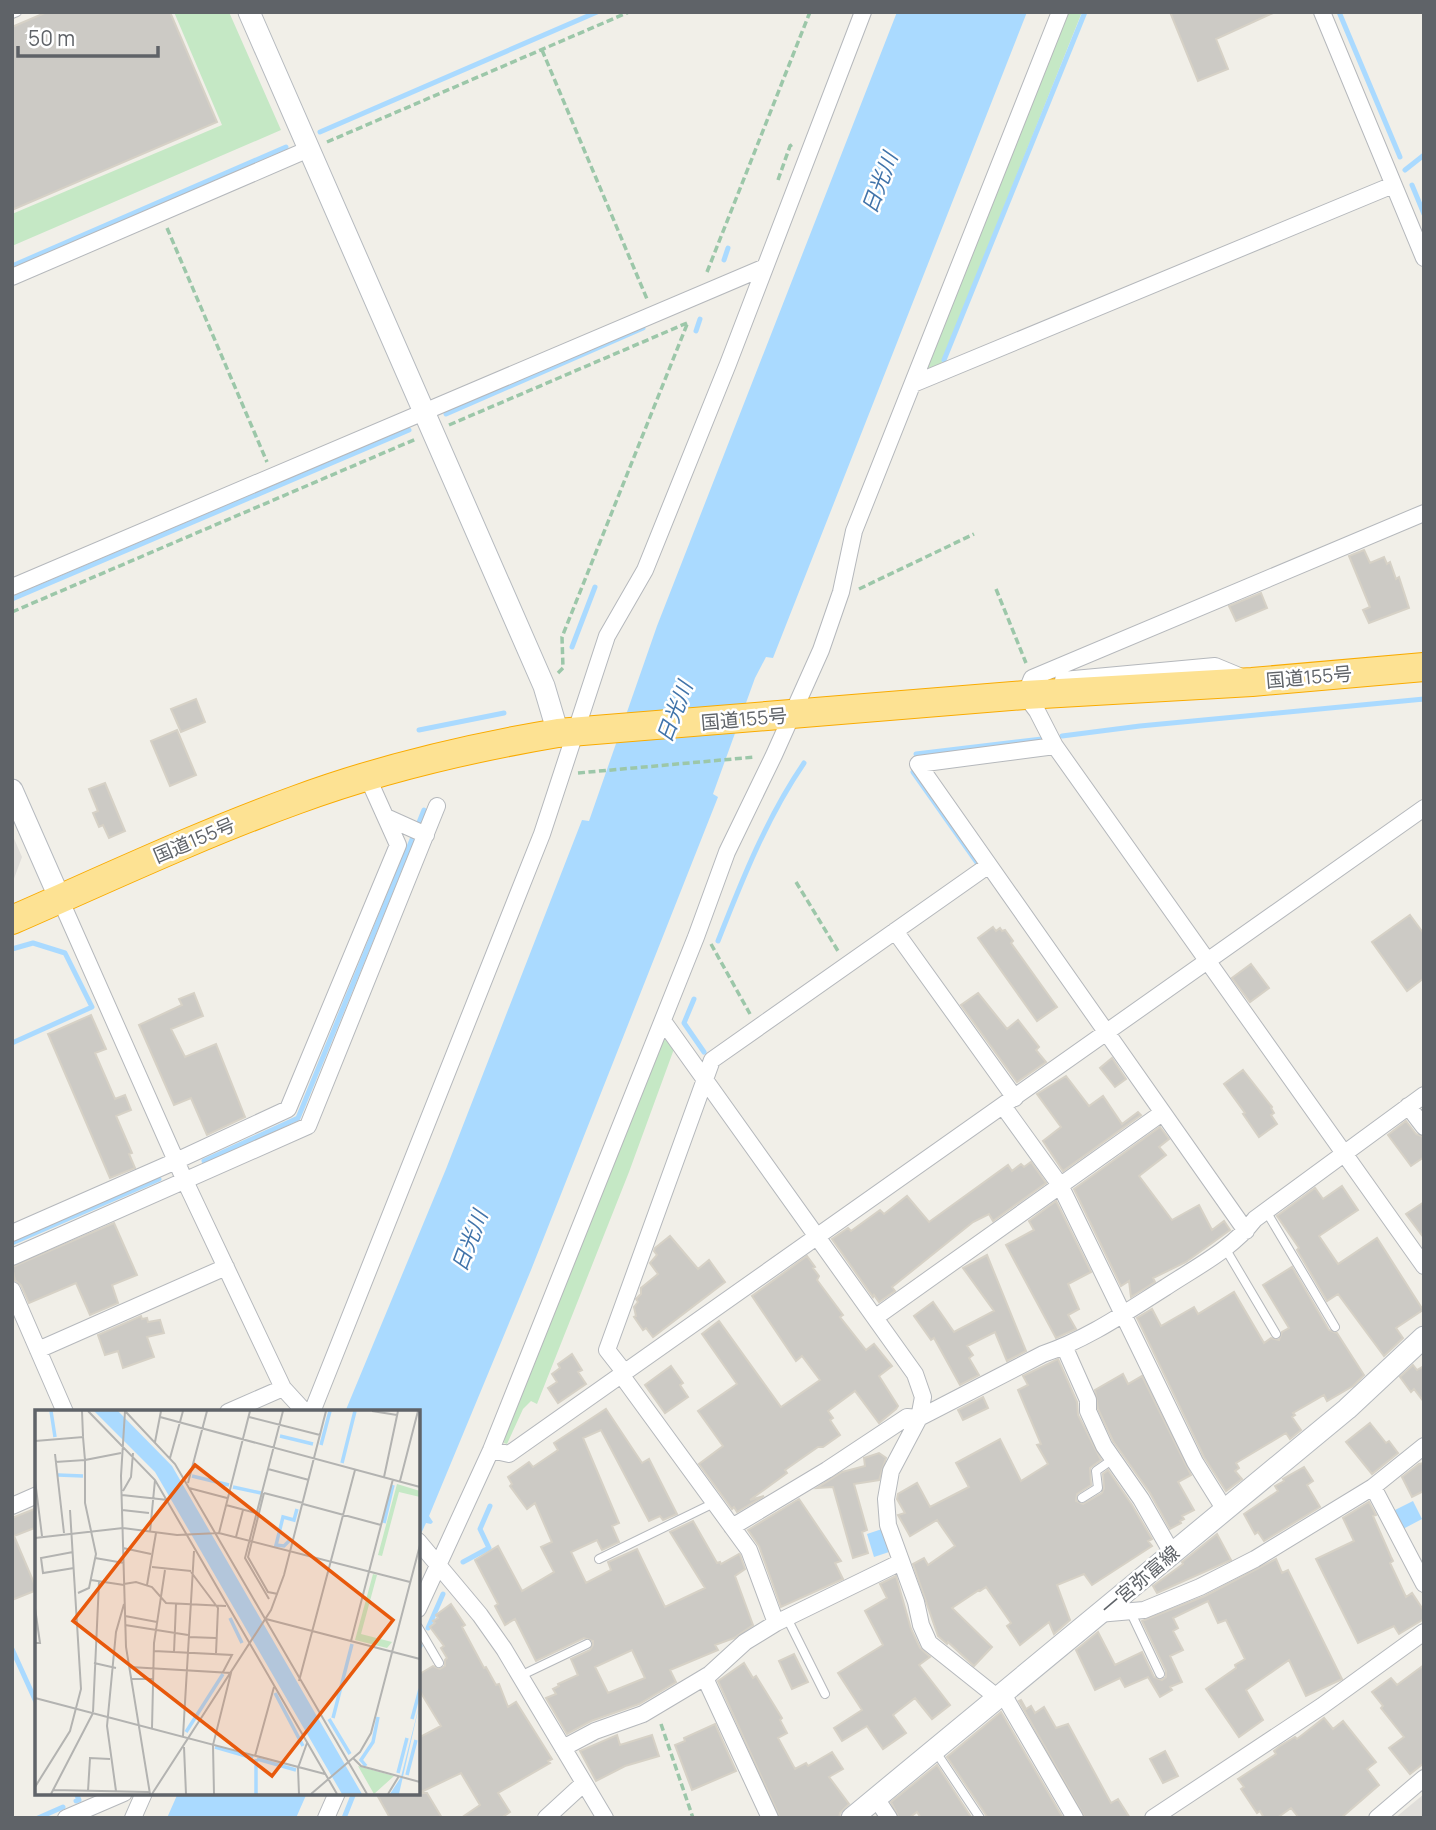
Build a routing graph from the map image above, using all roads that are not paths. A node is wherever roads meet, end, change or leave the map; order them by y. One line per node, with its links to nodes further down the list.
1 (249, 12): 5 (street)
2 (863, 12): 8 (street)
3 (1060, 12): 10 (street)
4 (1322, 12): 6 (street)
5 (309, 149): 9 (street); 11 (street)
6 (1393, 185): 7 (street); 10 (street)
7 (1424, 258)
8 (765, 267): 11 (street); 17 (street)
9 (12, 277)
10 (913, 384): 16 (street)
11 (424, 412): 13 (street); 17 (street)
12 (1424, 513): 15 (street)
13 (12, 587)
14 (1424, 667): 15 (highway, 国道155号)
15 (1029, 685): 16 (highway, 国道155号); 18 (street)
16 (785, 715): 17 (highway, 国道155号); 30 (street)
17 (575, 732): 19 (highway, 国道155号); 63 (street)
18 (1055, 746): 25 (street); 29 (street)
19 (367, 776): 23 (street); 26 (highway, 国道155号)
20 (12, 790): 26 (street)
21 (437, 806): 24 (street)
22 (1424, 808): 29 (street)
23 (386, 817): 24 (street); 39 (street)
24 (426, 835): 40 (street)
25 (989, 865): 28 (street); 31 (street)
26 (60, 899): 27 (highway, 国道155号); 39 (street)
27 (12, 920)
28 (895, 931): 32 (street); 34 (street)
29 (1207, 961): 31 (street); 38 (street)
30 (663, 1021): 32 (street); 66 (street)
31 (1106, 1034): 34 (street); 36 (street)
32 (704, 1079): 45 (street); 58 (street)
33 (1424, 1095): 35 (street)
34 (1009, 1102): 41 (street); 45 (street)
35 (1408, 1106): 37 (street); 38 (street)
36 (1162, 1113): 41 (street); 43 (street)
37 (1424, 1126)
38 (1344, 1152): 42 (street); 48 (street)
39 (176, 1161): 40 (street); 44 (street)
40 (185, 1181): 47 (street); 49 (street)
41 (1060, 1185): 51 (street); 52 (street)
42 (1266, 1211): 43 (street); 53 (lane)
43 (1246, 1231): 46 (street)
44 (12, 1233)
45 (816, 1236): 52 (street); 58 (street)
46 (1226, 1248): 51 (street); 54 (lane)
47 (12, 1256)
48 (1424, 1266)
49 (226, 1267): 57 (street); 59 (street)
50 (12, 1290): 57 (street)
51 (1121, 1315): 56 (street); 73 (street)
52 (876, 1317): 64 (street)
53 (1335, 1327)
54 (1276, 1334)
55 (1424, 1337): 73 (street, 一宮弥富線)
56 (1065, 1346): 64 (street); 67 (street)
57 (38, 1350): 60 (street)
58 (624, 1374): 66 (street); 71 (street)
59 (284, 1388): 61 (street); 62 (street)
60 (64, 1410)
61 (233, 1410)
62 (303, 1410)
63 (313, 1410)
64 (919, 1418): 74 (street); 79 (street)
65 (1424, 1446): 68 (street)
66 (491, 1450): 78 (street)
67 (1113, 1459): 70 (lane); 76 (street)
68 (1373, 1488): 80 (street); 82 (street)
69 (35, 1496): 72 (street)
70 (1082, 1498)
71 (714, 1503): 74 (street); 77 (lane)
72 (12, 1506)
73 (1225, 1510): 76 (street, 一宮弥富線)
74 (732, 1527): 84 (street)
75 (420, 1543): 78 (street)
76 (1172, 1553): 83 (street, 一宮弥富線)
77 (599, 1559)
78 (436, 1562): 81 (street); 90 (street)
79 (901, 1562): 84 (street); 93 (street)
80 (1424, 1584)
81 (420, 1604)
82 (1131, 1613): 83 (street); 89 (lane)
83 (1098, 1614): 93 (street, 一宮弥富線)
84 (781, 1621): 91 (street); 92 (lane)
85 (420, 1631): 88 (lane)
86 (1424, 1632): 112 (street)
87 (587, 1644): 90 (lane)
88 (439, 1663)
89 (1160, 1674)
90 (520, 1676): 94 (street)
91 (705, 1678): 94 (street); 107 (street)
92 (825, 1694)
93 (1000, 1696): 95 (street, 一宮弥富線); 111 (street)
94 (563, 1748): 97 (street)
95 (935, 1750): 101 (street, 一宮弥富線); 110 (lane)
96 (1424, 1778): 113 (street)
97 (583, 1784): 105 (street); 106 (street)
98 (119, 1795): 102 (street)
99 (143, 1795): 103 (street)
100 (336, 1795): 104 (street)
101 (876, 1798): 108 (street, 一宮弥富線); 109 (street)
102 (66, 1818)
103 (133, 1818)
104 (326, 1818)
105 (546, 1818)
106 (605, 1818)
107 (770, 1818)
108 (852, 1818)
109 (889, 1818)
110 (980, 1818)
111 (1075, 1818)
112 (1153, 1818)
113 (1377, 1818)

